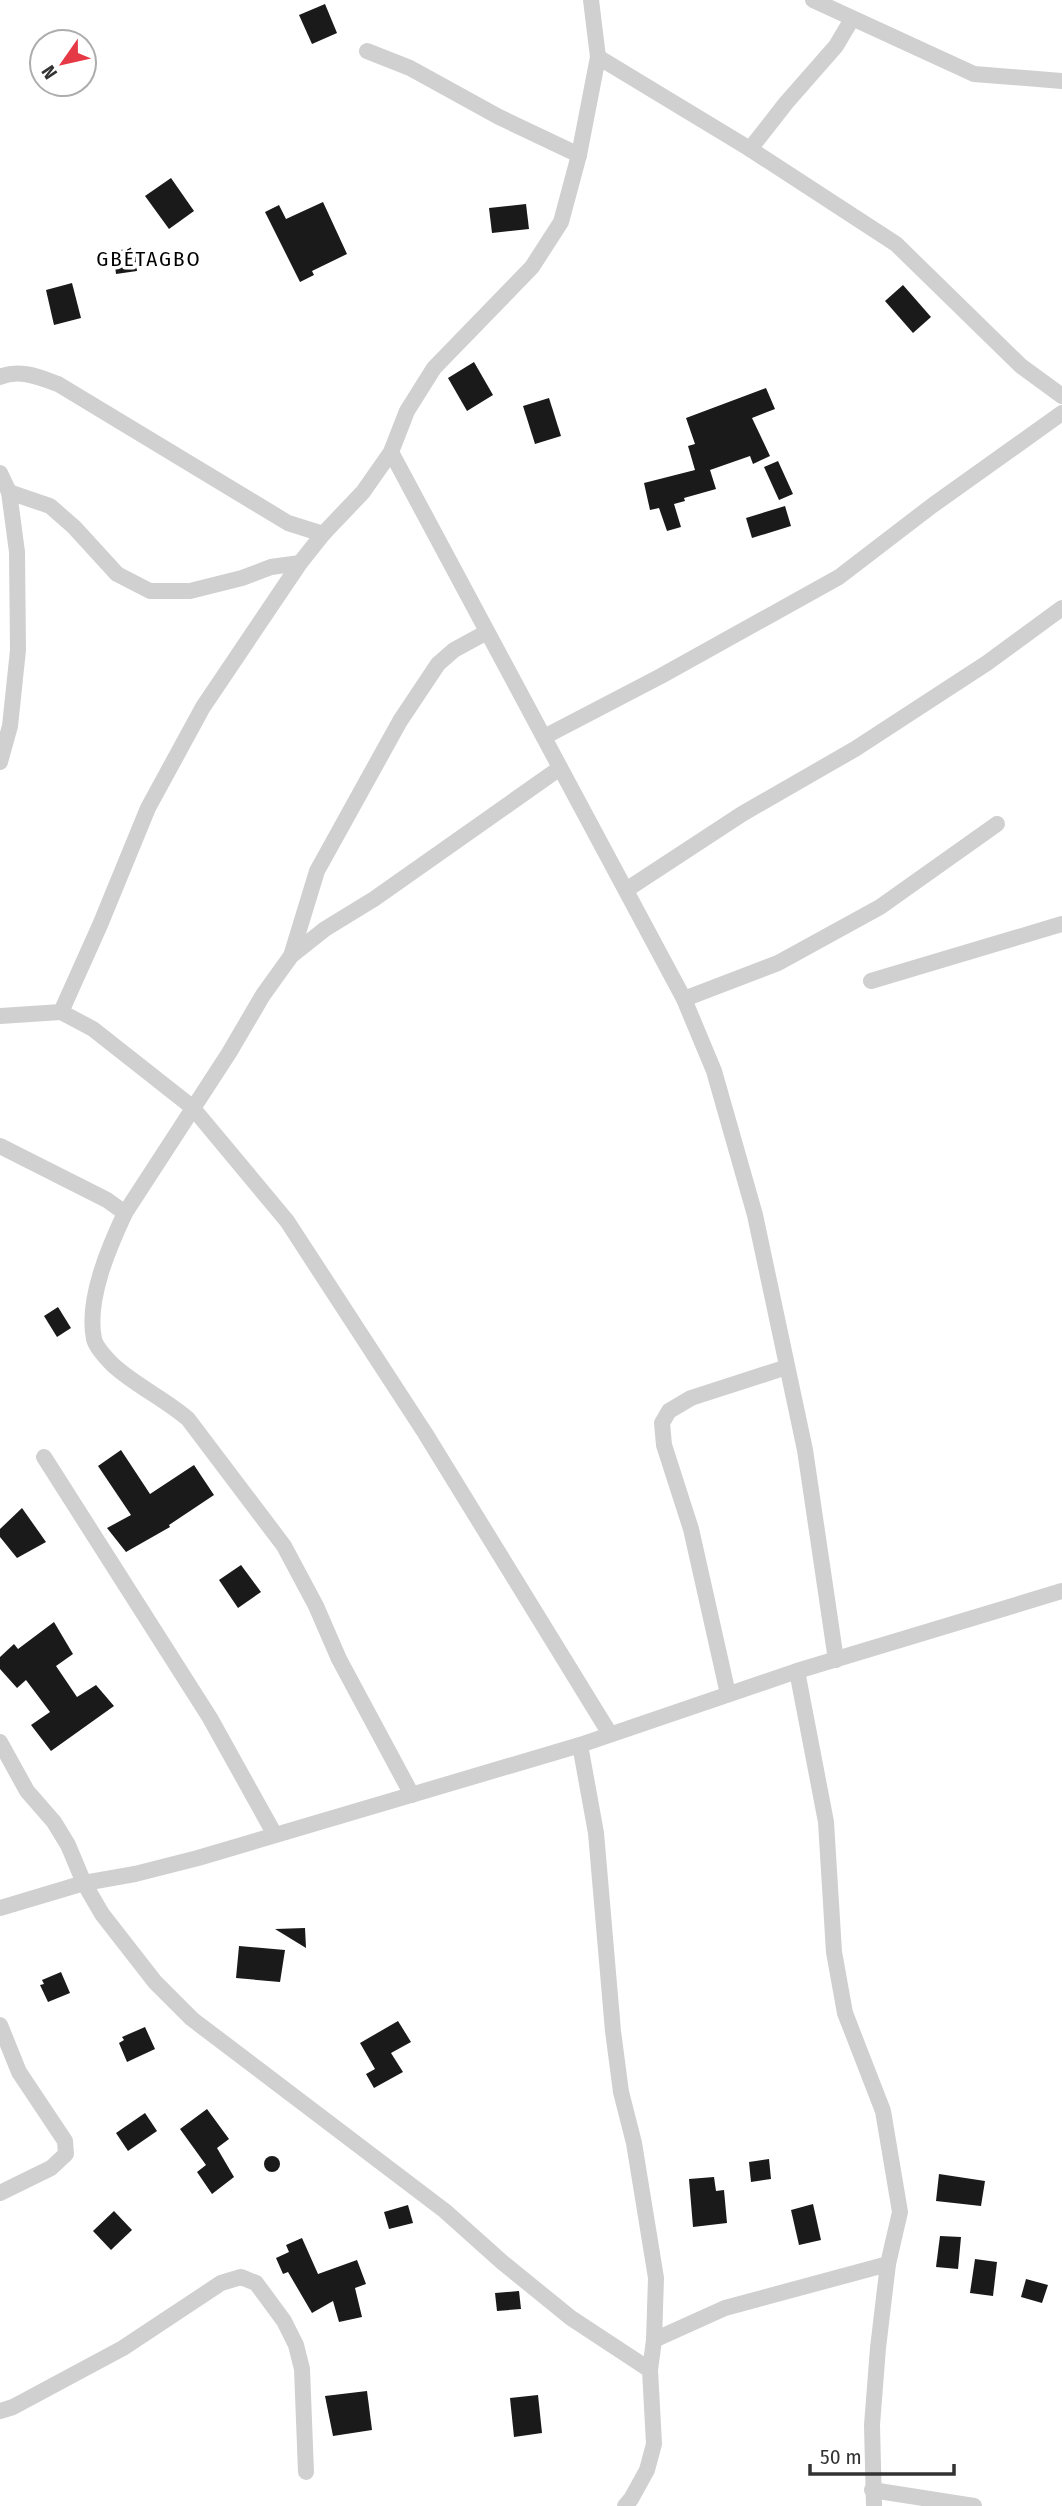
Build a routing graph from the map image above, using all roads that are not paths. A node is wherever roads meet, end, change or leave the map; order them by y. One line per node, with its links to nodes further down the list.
1 (591, 0): 5 (street)
2 (813, 0): 3 (street)
3 (852, 19): 6 (street); 7 (street)
4 (367, 51): 8 (street)
5 (598, 57): 7 (street); 8 (street)
6 (1062, 81)
7 (750, 149): 10 (street)
8 (579, 155): 12 (street)
9 (0, 377): 15 (street)
10 (1062, 396)
11 (1062, 413): 19 (street)
12 (391, 452): 15 (street); 18 (street)
13 (0, 473): 14 (street)
14 (9, 492): 16 (street); 20 (street)
15 (323, 534): 16 (street)
16 (300, 563): 28 (street)
17 (1062, 608): 23 (street)
18 (487, 632): 19 (street); 25 (street)
19 (544, 737): 21 (street)
20 (0, 762)
21 (560, 768): 23 (street); 25 (street)
22 (997, 824): 27 (street)
23 (626, 890): 27 (street)
24 (1062, 924): 26 (street)
25 (291, 956): 30 (street)
26 (872, 981)
27 (684, 999): 33 (street)
28 (61, 1012): 29 (street); 30 (street)
29 (0, 1016)
30 (192, 1107): 32 (street); 39 (street)
31 (0, 1146): 32 (street)
32 (125, 1213): 42 (street)
33 (787, 1367): 36 (street); 38 (street)
34 (44, 1457): 43 (street)
35 (1062, 1591): 36 (street)
36 (836, 1660): 37 (street)
37 (797, 1671): 38 (street); 48 (street)
38 (729, 1694): 39 (street)
39 (610, 1734): 41 (street)
40 (0, 1742): 44 (street)
41 (580, 1745): 42 (street); 49 (street)
42 (412, 1795): 43 (street)
43 (275, 1835): 44 (street)
44 (84, 1883): 45 (street); 50 (street)
45 (0, 1908)
46 (0, 2025): 47 (street)
47 (0, 2193)
48 (888, 2264): 49 (street); 53 (street)
49 (654, 2340): 50 (street)
50 (650, 2370): 54 (street)
51 (0, 2411): 52 (street)
52 (306, 2472)
53 (873, 2498): 55 (street)
54 (625, 2506)
55 (974, 2506)

